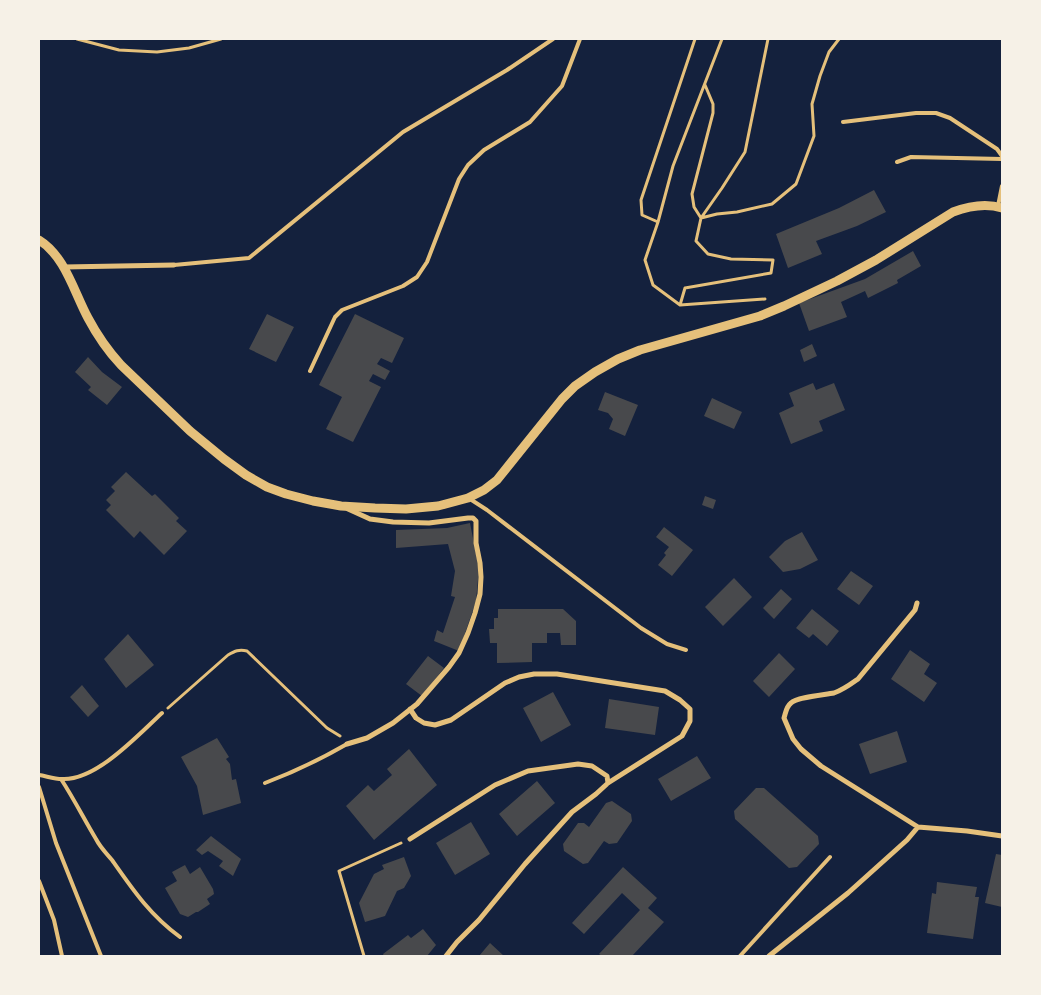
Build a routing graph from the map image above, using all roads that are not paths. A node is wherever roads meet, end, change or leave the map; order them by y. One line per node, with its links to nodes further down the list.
1 (553, 39): 9 (lane)
2 (580, 39): 11 (lane)
3 (842, 122): 4 (lane)
4 (1002, 157): 5 (lane)
5 (897, 162)
6 (1002, 186): 7 (lane)
7 (1000, 208): 12 (street)
8 (39, 240): 10 (street)
9 (174, 265): 10 (street)
10 (64, 267): 13 (street)
11 (310, 371)
12 (468, 498): 13 (street); 15 (lane)
13 (340, 506): 16 (street)
14 (917, 603): 24 (street)
15 (686, 650)
16 (410, 709): 18 (street); 22 (street)
17 (162, 712): 20 (lane)
18 (347, 744): 21 (lane)
19 (39, 776): 20 (lane)
20 (62, 779): 29 (lane)
21 (265, 784)
22 (608, 784): 26 (street); 32 (street)
23 (39, 787): 31 (lane)
24 (918, 827): 25 (street); 34 (street)
25 (1002, 836)
26 (410, 839)
27 (830, 857): 33 (lane)
28 (39, 881): 30 (lane)
29 (180, 937)
30 (62, 956)
31 (101, 956)
32 (446, 956)
33 (740, 956)
34 (769, 956)

